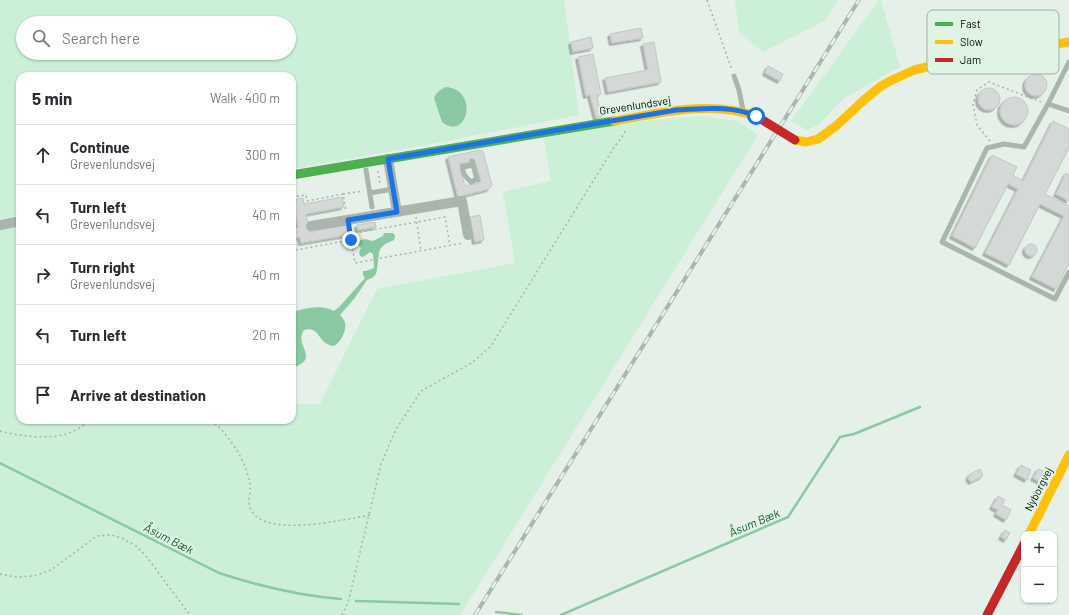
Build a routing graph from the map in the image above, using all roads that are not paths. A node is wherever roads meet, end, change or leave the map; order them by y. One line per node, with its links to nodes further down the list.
1 (1069, 42): 2 (street, Grevenlundsvej, bridge)
2 (1059, 44)
3 (1069, 62): 6 (lane)
4 (927, 66): 7 (street, Grevenlundsvej, bridge)
5 (734, 76): 7 (lane)
6 (1048, 104): 8 (lane); 20 (lane)
7 (743, 110): 9 (street, Grevenlundsvej)
8 (1069, 111)
9 (388, 159): 11 (street, Grevenlundsvej); 12 (street)
10 (366, 170): 13 (lane)
11 (296, 174)
12 (393, 189): 13 (lane); 15 (street)
13 (370, 191): 14 (lane)
14 (372, 207)
15 (397, 212): 18 (street); 19 (street)
16 (16, 223): 17 (street)
17 (0, 225)
18 (311, 226)
19 (468, 235)
20 (1069, 272)
21 (1069, 455): 22 (street, Nyborgvej)
22 (1031, 531)
23 (1021, 550): 24 (street)
24 (987, 615)

